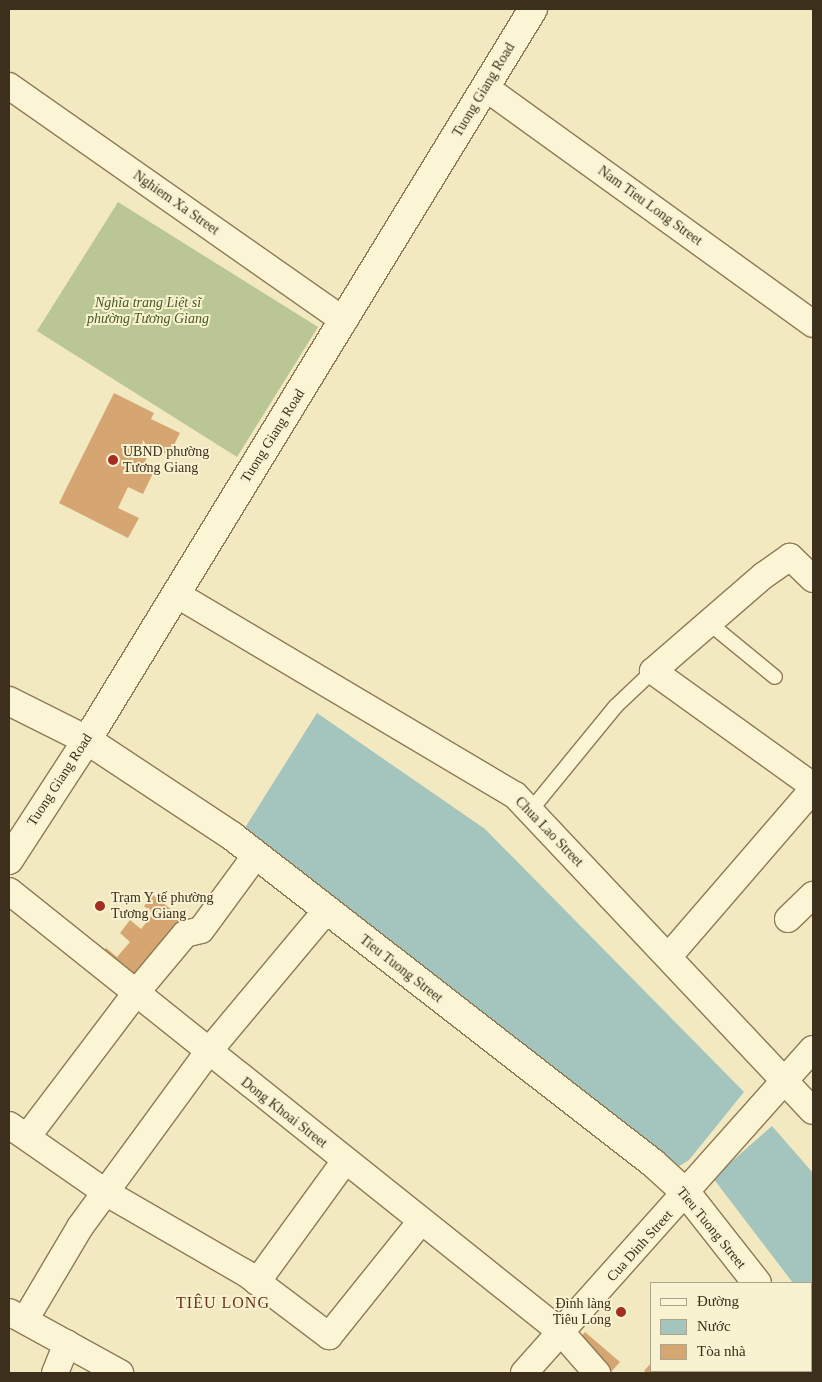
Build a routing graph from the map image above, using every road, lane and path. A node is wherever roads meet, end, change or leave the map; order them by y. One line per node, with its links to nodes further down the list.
1 (532, 9): 3 (main road, Tuong Giang Road)
2 (9, 86): 4 (street, Nghiem Xa Street)
3 (486, 88): 4 (main road, Tuong Giang Road); 5 (street, Nam Tieu Long Street)
4 (344, 321): 7 (main road, Tuong Giang Road)
5 (813, 324)
6 (809, 565): 8 (street)
7 (176, 594): 12 (main road, Tuong Giang Road); 14 (street, Chua Lao Street)
8 (708, 623): 9 (street); 10 (lane)
9 (653, 671): 13 (street); 14 (lane)
10 (775, 677)
11 (9, 701): 12 (main road, Tieu Tuong Street)
12 (87, 740): 15 (main road, Tieu Tuong Street); 16 (main road, Tuong Giang Road)
13 (813, 788): 21 (street)
14 (530, 812): 21 (street, Chua Lao Street)
15 (256, 855): 19 (main road, Tieu Tuong Street); 22 (street)
16 (9, 860)
17 (9, 891): 22 (street, Dong Khoai Street)
18 (813, 895): 20 (street)
19 (326, 911): 24 (street); 30 (main road, Tieu Tuong Street)
20 (788, 919)
21 (669, 956): 25 (street, Chua Lao Street)
22 (135, 994): 24 (street, Dong Khoai Street); 27 (street)
23 (813, 1048): 25 (street, Cua Dinh Street)
24 (208, 1052): 28 (street, Dong Khoai Street); 29 (street)
25 (783, 1078): 26 (street, Chua Lao Street); 30 (street, Cua Dinh Street)
26 (813, 1111)
27 (18, 1131): 29 (street)
28 (345, 1160): 31 (street, Dong Khoai Street); 32 (street)
29 (106, 1192): 32 (street); 34 (street)
30 (687, 1194): 33 (main road, Tieu Tuong Street); 35 (street, Cua Dinh Street)
31 (421, 1221): 32 (street); 35 (street, Dong Khoai Street)
32 (257, 1282)
33 (756, 1282)
34 (17, 1316): 36 (street)
35 (562, 1332): 39 (street, Cua Dinh Street); 40 (street, Dong Khoai Street)
36 (68, 1343): 37 (street); 38 (street)
37 (54, 1373)
38 (120, 1373)
39 (524, 1373)
40 (597, 1373)

